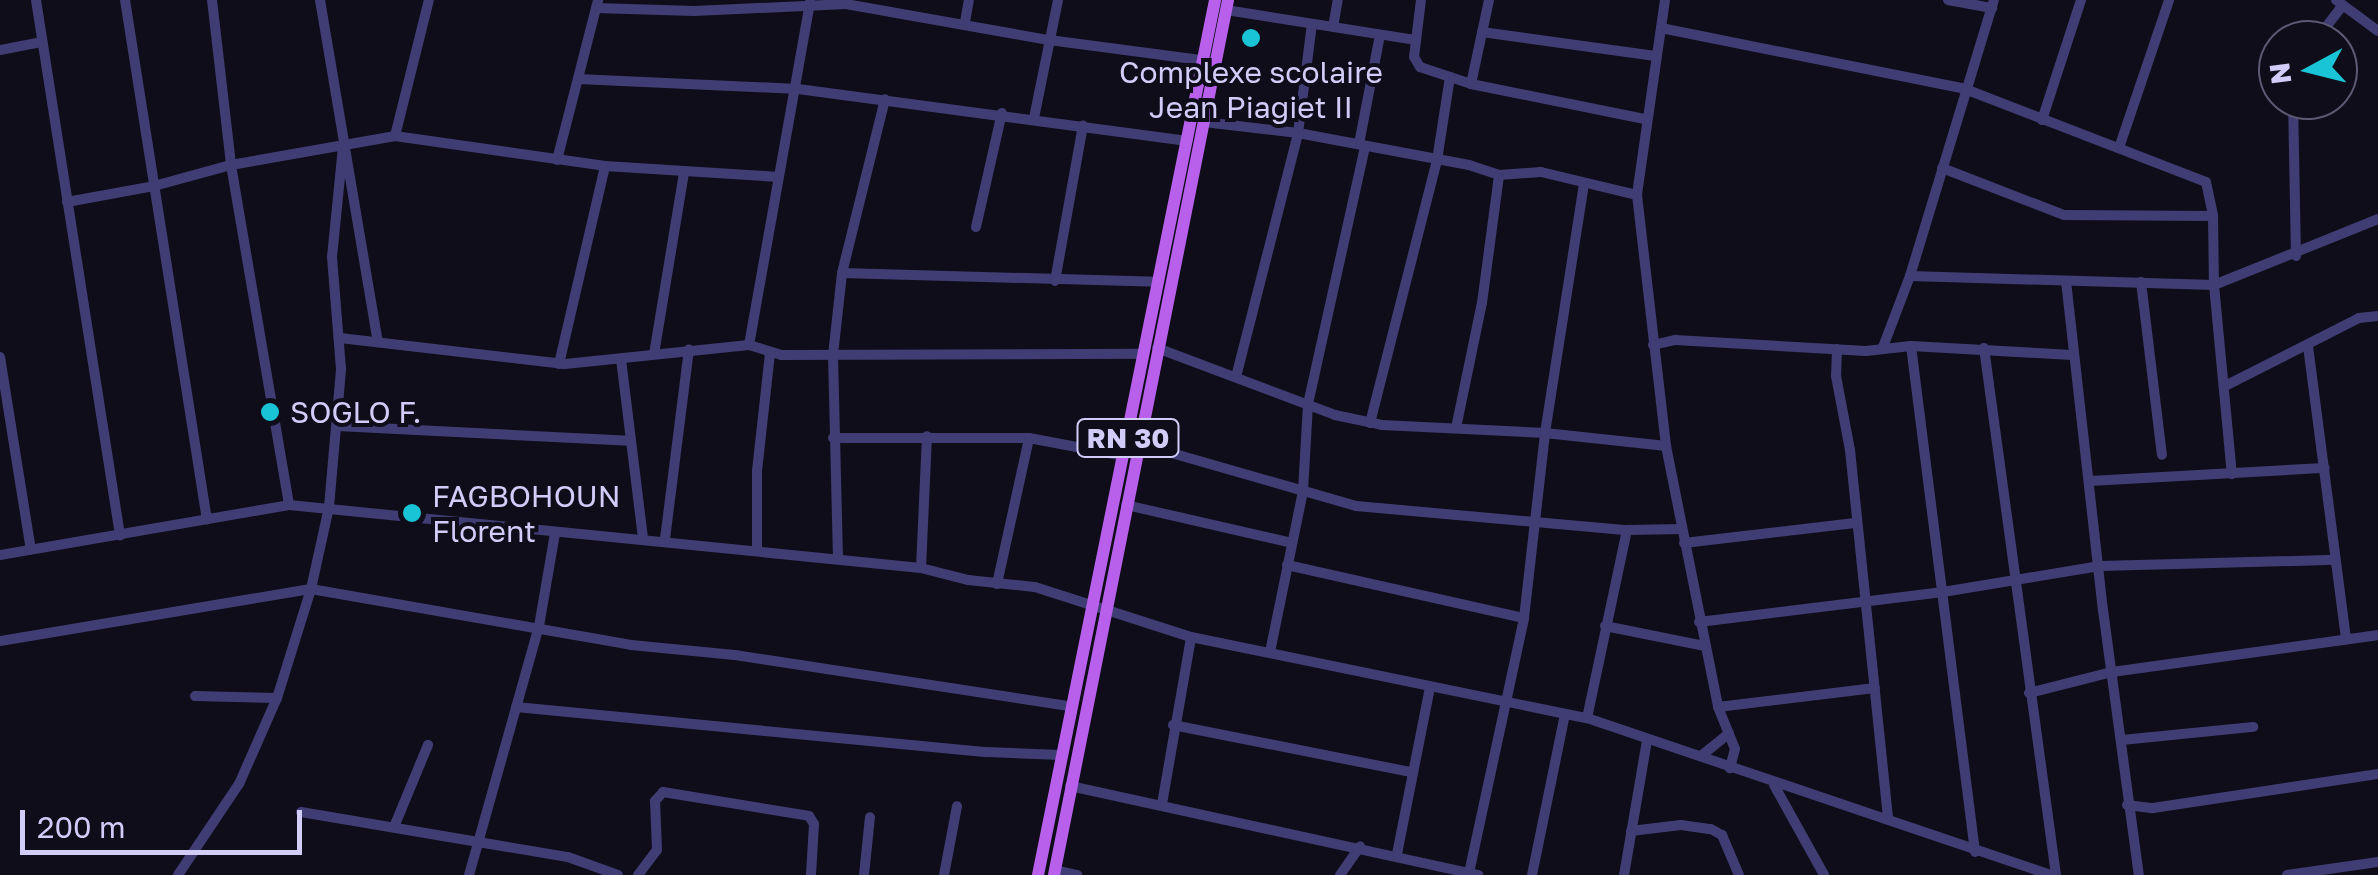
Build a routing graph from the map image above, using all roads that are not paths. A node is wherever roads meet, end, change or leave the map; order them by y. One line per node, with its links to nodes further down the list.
1 (36, 0): 30 (street)
2 (125, 0): 62 (street)
3 (212, 0): 55 (street)
4 (320, 0): 52 (street)
5 (429, 0): 48 (street)
6 (969, 0): 21 (street)
7 (1058, 0): 28 (street)
8 (1214, 0): 33 (main road, RN 30 / RN 30)
9 (1338, 0): 23 (street)
10 (1421, 0): 29 (street)
11 (1489, 0): 25 (street)
12 (1665, 0): 24 (street)
13 (1948, 0): 19 (street)
14 (2081, 0): 43 (street)
15 (2169, 0): 51 (street)
16 (810, 2): 18 (street); 21 (street); 38 (street)
17 (2339, 3): 26 (street)
18 (597, 4): 35 (street)
19 (1993, 4): 37 (street)
20 (1227, 5): 22 (street); 45 (main road, RN 30)
21 (965, 22): 28 (street)
22 (1312, 24): 23 (street); 47 (street)
23 (1333, 27): 27 (street)
24 (1660, 28): 32 (street); 37 (street)
25 (1482, 32): 32 (street); 36 (street)
26 (2378, 32)
27 (1380, 34): 29 (street); 50 (street)
28 (1050, 40): 33 (street); 41 (street)
29 (1415, 40): 34 (street)
30 (42, 42): 31 (street); 64 (street)
31 (0, 50)
32 (1655, 56): 42 (street)
33 (1201, 60): 49 (main road, RN 30 / RN 30)
34 (1450, 77): 36 (street); 54 (street)
35 (578, 79): 38 (street); 53 (street)
36 (1471, 84): 42 (street)
37 (1965, 88): 43 (street); 57 (street)
38 (798, 89): 39 (street); 60 (street)
39 (885, 99): 40 (street); 69 (street)
40 (1002, 113): 41 (street); 67 (street)
41 (1034, 118): 46 (street)
42 (1645, 119): 63 (street)
43 (2042, 120): 51 (street)
44 (2293, 120): 68 (street)
45 (1204, 122): 47 (street); 87 (main road, RN 30)
46 (1083, 125): 49 (street); 71 (street)
47 (1298, 133): 50 (street); 95 (street)
48 (395, 136): 52 (street); 53 (street)
49 (1188, 141): 73 (main road, RN 30 / RN 30)
50 (1362, 145): 54 (street); 97 (street)
51 (2120, 145): 65 (street)
52 (343, 146): 55 (street); 77 (street); 78 (street)
53 (557, 160): 56 (street)
54 (1436, 160): 59 (street); 98 (street)
55 (231, 165): 62 (street); 115 (street)
56 (605, 166): 58 (street); 94 (street)
57 (1942, 168): 65 (street); 70 (street)
58 (684, 172): 60 (street); 89 (street)
59 (1500, 174): 61 (street); 100 (street)
60 (779, 178): 79 (street)
61 (1584, 183): 63 (street); 101 (street)
62 (154, 186): 64 (street); 118 (street)
63 (1637, 195): 80 (street)
64 (68, 202): 123 (street)
65 (2212, 216): 75 (street)
66 (2378, 220): 68 (street)
67 (976, 227)
68 (2296, 256): 75 (street)
69 (842, 273): 71 (street); 90 (street)
70 (1910, 276): 72 (street); 81 (street)
71 (1055, 281): 73 (street)
72 (2066, 281): 74 (street); 91 (street)
73 (1157, 282): 87 (main road, RN 30 / RN 30)
74 (2141, 282): 75 (street); 109 (street)
75 (2214, 285): 96 (street)
76 (2378, 316): 83 (street)
77 (340, 338): 78 (street); 99 (street)
78 (378, 342): 94 (street)
79 (750, 345): 86 (street); 88 (street)
80 (1653, 345): 85 (street); 107 (street)
81 (1882, 346): 82 (street); 85 (street)
82 (1910, 346): 84 (street); 139 (street)
83 (2308, 346): 96 (street); 110 (street)
84 (1984, 348): 91 (street); 136 (street)
85 (1838, 349): 119 (street)
86 (689, 350): 89 (street); 125 (street)
87 (1150, 351): 90 (street); 95 (street); 106 (main road, RN 30); 108 (main road, RN 30 / RN 30)
88 (770, 353): 90 (street); 128 (street)
89 (654, 354): 93 (street)
90 (833, 355): 103 (street)
91 (2072, 355): 112 (street)
92 (0, 357): 129 (street)
93 (622, 358): 94 (street); 105 (street)
94 (560, 364)
95 (1236, 377): 97 (street)
96 (2225, 386): 111 (street)
97 (1308, 404): 98 (street); 113 (street)
98 (1370, 423): 100 (street)
99 (337, 426): 105 (street); 116 (street)
100 (1456, 428): 101 (street)
101 (1544, 433): 107 (street); 117 (street)
102 (926, 436): 103 (street); 104 (street); 135 (street)
103 (833, 438): 131 (street)
104 (1028, 438): 108 (street); 137 (street)
105 (629, 441): 124 (street)
106 (1140, 444): 113 (street); 114 (main road, RN 30)
107 (1666, 446): 120 (street)
108 (1124, 456): 141 (main road, RN 30 / RN 30)
109 (2162, 456)
110 (2324, 468): 111 (street); 132 (street)
111 (2232, 474): 112 (street)
112 (2090, 481): 134 (street)
113 (1303, 491): 117 (street); 126 (street)
114 (1126, 504): 126 (street); 141 (main road, RN 30)
115 (289, 506): 116 (street); 118 (street)
116 (330, 507): 122 (street); 138 (street)
117 (1537, 519): 121 (street); 142 (street)
118 (207, 520): 123 (street)
119 (1855, 523): 127 (street); 140 (street)
120 (1682, 529): 121 (street); 127 (street)
121 (1627, 530): 145 (street)
122 (555, 532): 124 (street); 144 (street)
123 (120, 534): 129 (street)
124 (642, 538): 125 (street)
125 (665, 539): 128 (street)
126 (1292, 543): 133 (street)
127 (1684, 544): 143 (street)
128 (756, 549): 131 (street)
129 (31, 550): 130 (street)
130 (0, 555)
131 (838, 560): 135 (street)
132 (2336, 560): 134 (street); 148 (street)
133 (1287, 565): 142 (street); 151 (street)
134 (2100, 566): 136 (street); 152 (street)
135 (920, 568): 137 (street)
136 (2016, 578): 139 (street); 155 (street)
137 (996, 584): 141 (street)
138 (311, 590): 144 (street); 149 (street); 157 (street)
139 (1943, 592): 140 (street); 187 (street)
140 (1867, 601): 143 (street); 154 (street)
141 (1098, 609): 147 (street); 159 (main road, RN 30 / RN 30); 176 (main road, RN 30)
142 (1524, 618): 158 (street)
143 (1699, 622): 150 (street)
144 (539, 626): 159 (street); 160 (street)
145 (1605, 626): 150 (street); 163 (street)
146 (2378, 635): 148 (street)
147 (1191, 637): 151 (street); 164 (street)
148 (2346, 640): 152 (street)
149 (0, 641)
150 (1704, 646): 161 (street)
151 (1270, 652): 153 (street)
152 (2112, 672): 155 (street); 168 (street)
153 (1430, 687): 158 (street); 173 (street)
154 (1876, 688): 161 (street); 182 (street)
155 (2028, 692): 206 (street)
156 (194, 696): 157 (street)
157 (277, 698): 192 (street)
158 (1503, 704): 162 (street); 191 (street)
159 (1069, 706): 170 (main road, RN 30 / RN 30)
160 (516, 707): 170 (street); 185 (street)
161 (1718, 708): 166 (street)
162 (1565, 714): 163 (street); 202 (street)
163 (1587, 718): 167 (street)
164 (1173, 725): 173 (street); 177 (street)
165 (2253, 727): 168 (street)
166 (1728, 734): 171 (street); 172 (street)
167 (1648, 740): 171 (street); 184 (street)
168 (2122, 740): 178 (street)
169 (428, 745): 183 (street)
170 (1060, 754): 199 (main road, RN 30 / RN 30)
171 (1701, 756): 172 (street)
172 (1730, 768): 175 (street)
173 (1411, 772): 188 (street)
174 (2378, 774): 178 (street)
175 (1774, 785): 182 (street); 205 (street)
176 (1070, 786): 177 (street); 190 (main road, RN 30)
177 (1162, 804): 186 (street)
178 (2127, 805): 207 (street)
179 (957, 806): 198 (street)
180 (302, 812): 183 (street)
181 (870, 817): 197 (street)
182 (1888, 820): 187 (street)
183 (394, 827): 185 (street)
184 (1631, 832): 203 (street); 204 (street)
185 (478, 840): 193 (street); 194 (street)
186 (1360, 846): 188 (street); 201 (street)
187 (1975, 852): 206 (street)
188 (1397, 854): 191 (street)
189 (2378, 862): 208 (street)
190 (1054, 873): 200 (street)
191 (1473, 874)
192 (178, 875)
193 (469, 875)
194 (618, 875)
195 (638, 875): 196 (street)
196 (811, 875)
197 (864, 875)
198 (944, 875)
199 (1038, 875)
200 (1077, 875)
201 (1340, 875)
202 (1532, 875)
203 (1624, 875)
204 (1739, 875)
205 (1824, 875)
206 (2054, 875)
207 (2138, 875)
208 (2286, 875)

